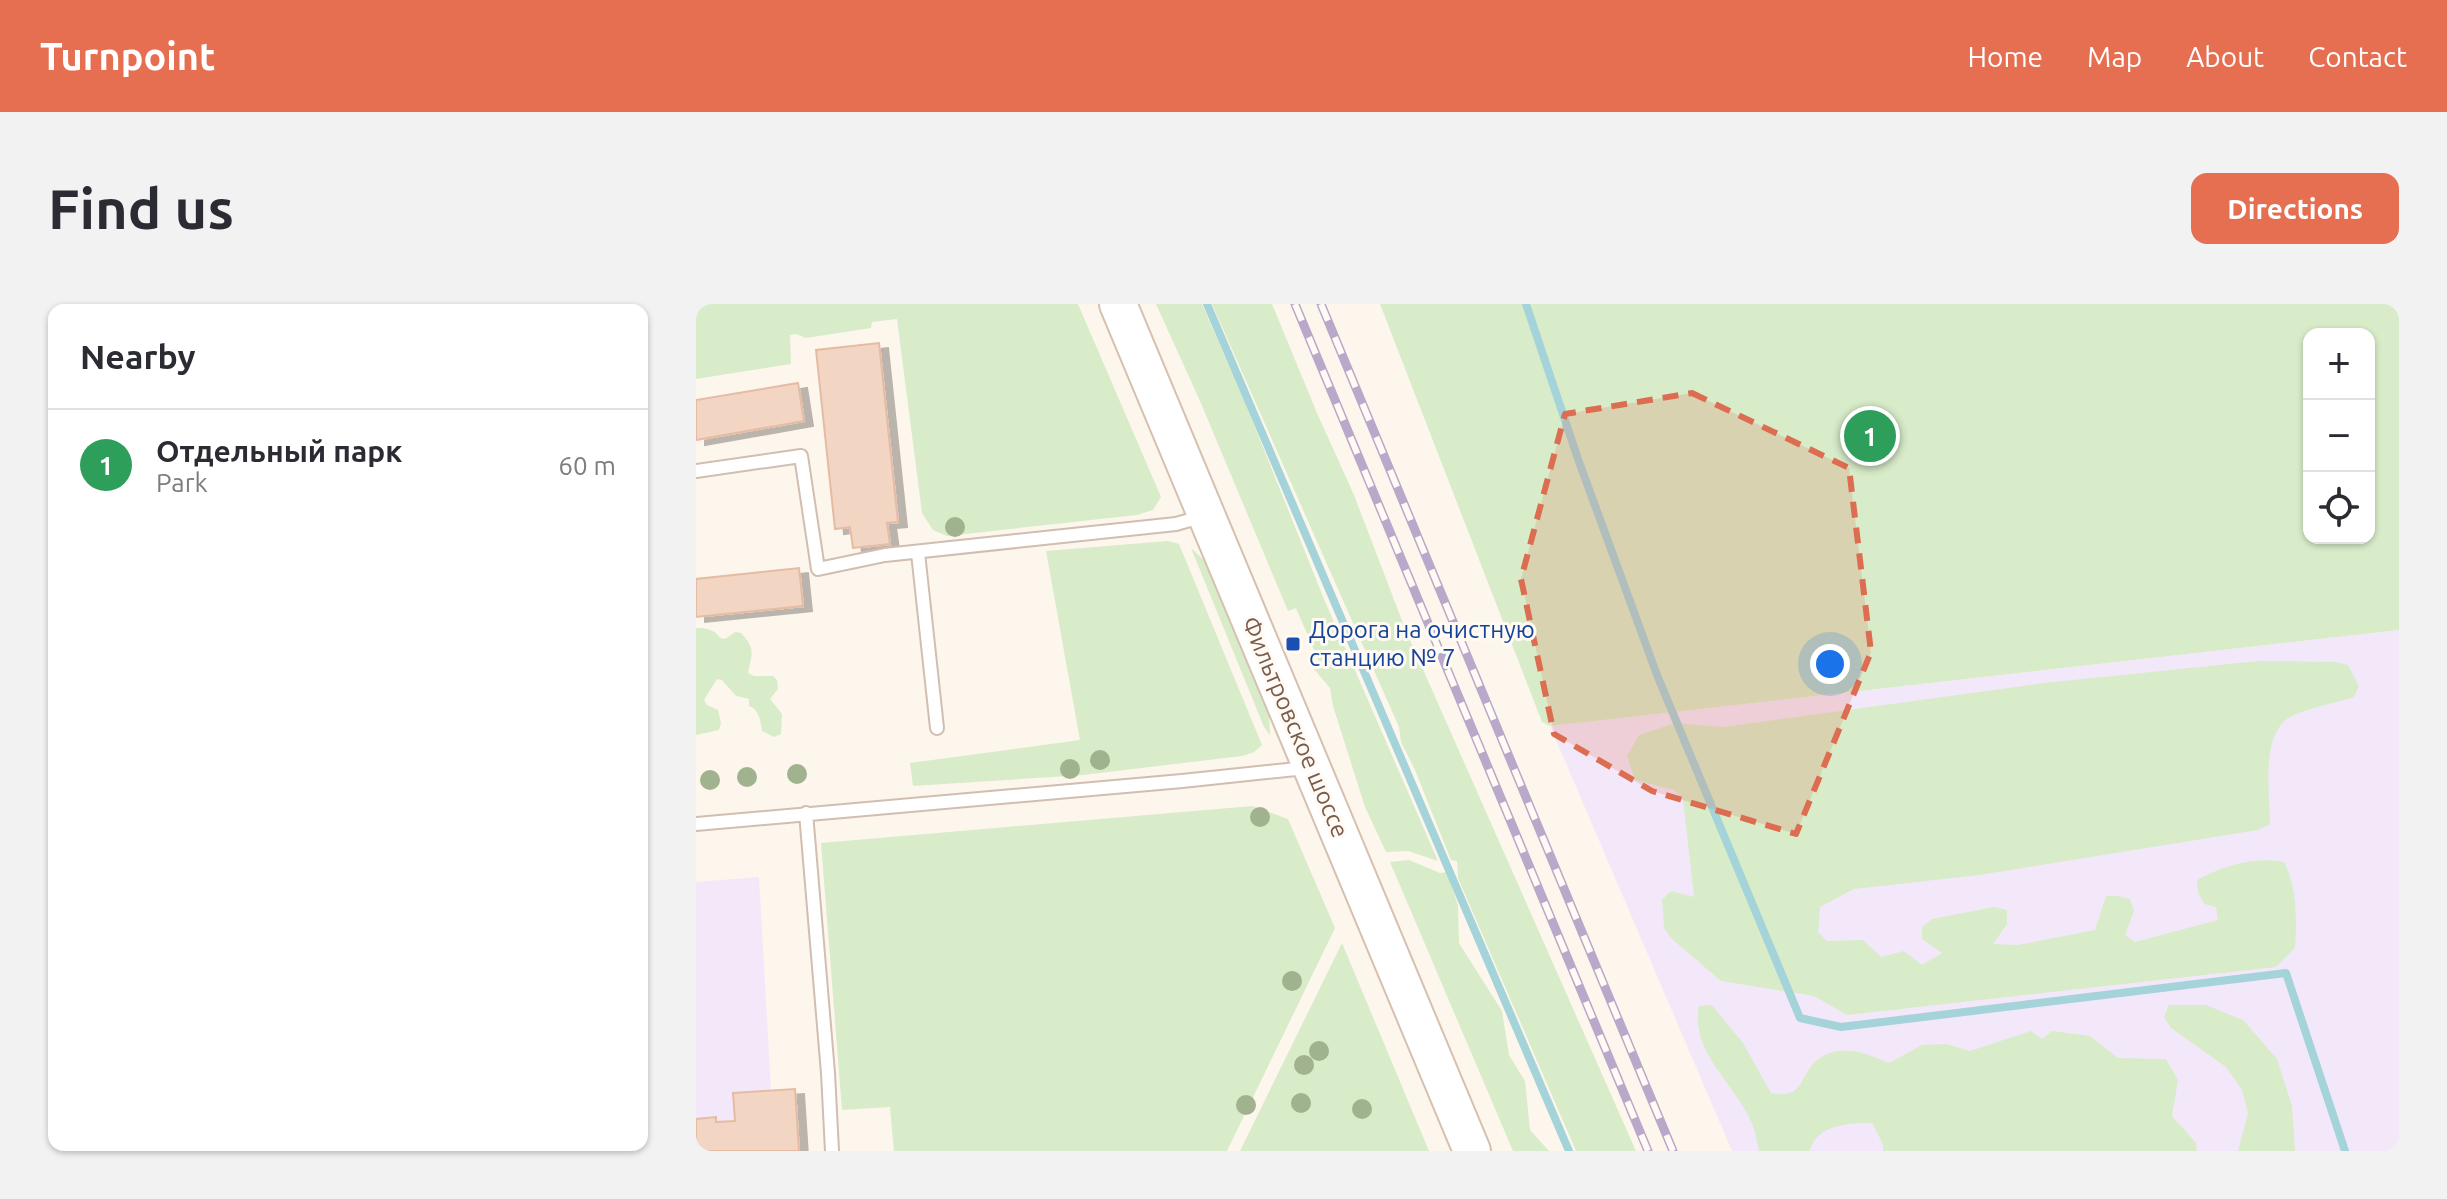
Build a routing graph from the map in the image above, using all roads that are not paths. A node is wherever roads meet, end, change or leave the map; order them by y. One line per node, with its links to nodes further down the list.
1 (1118, 304): 3 (main road, Фильтровское шоссе)
2 (696, 471): 4 (lane)
3 (1207, 516): 4 (lane); 6 (main road, Фильтровское шоссе)
4 (918, 553): 5 (lane)
5 (937, 728)
6 (1313, 767): 7 (lane); 10 (main road, Фильтровское шоссе)
7 (806, 813): 8 (lane); 9 (lane)
8 (696, 824)
9 (832, 1151)
10 (1472, 1151)

